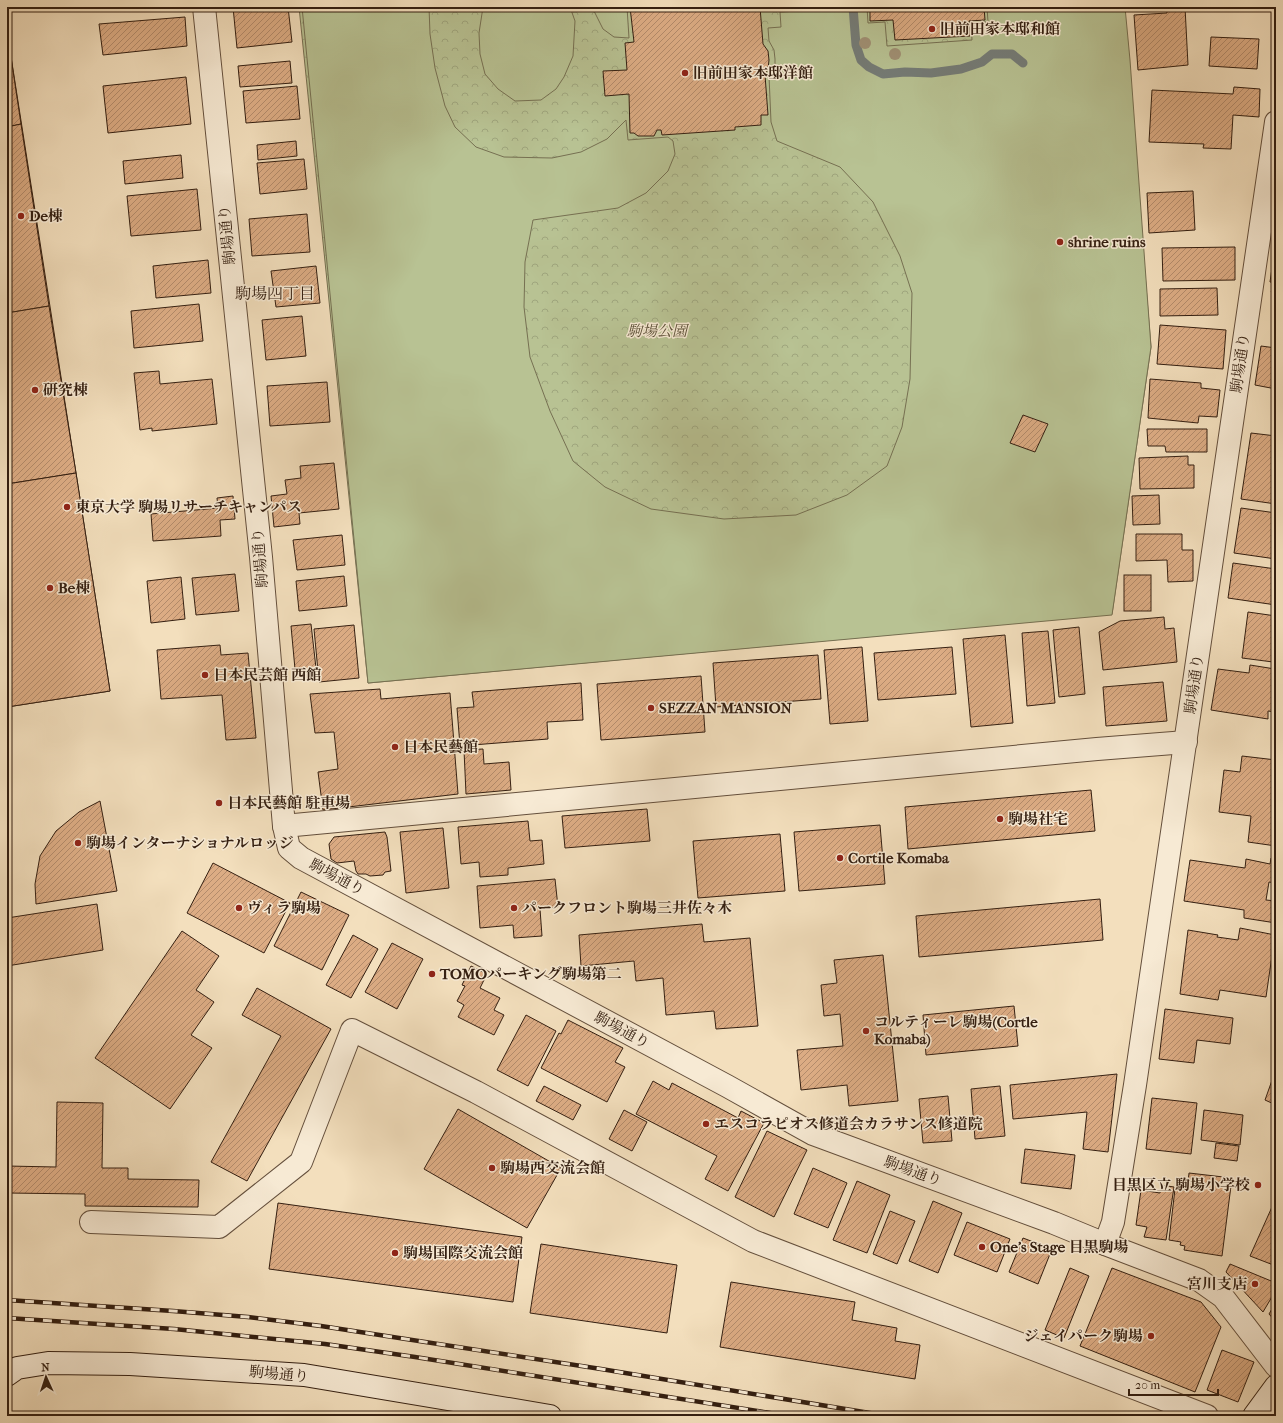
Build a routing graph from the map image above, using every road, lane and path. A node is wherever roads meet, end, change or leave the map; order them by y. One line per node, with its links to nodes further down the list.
1 (204, 7): 4 (street, 駒場通り)
2 (1276, 122): 3 (street, 駒場通り)
3 (1186, 742): 4 (street); 6 (street, 駒場通り)
4 (284, 826): 6 (street, 駒場通り)
5 (91, 1222): 11 (street)
6 (1105, 1244): 7 (street, 駒場通り)
7 (1276, 1366)
8 (7, 1375): 10 (street, 駒場通り)
9 (1276, 1386): 12 (street)
10 (550, 1416)
11 (1208, 1416)
12 (1254, 1416)

